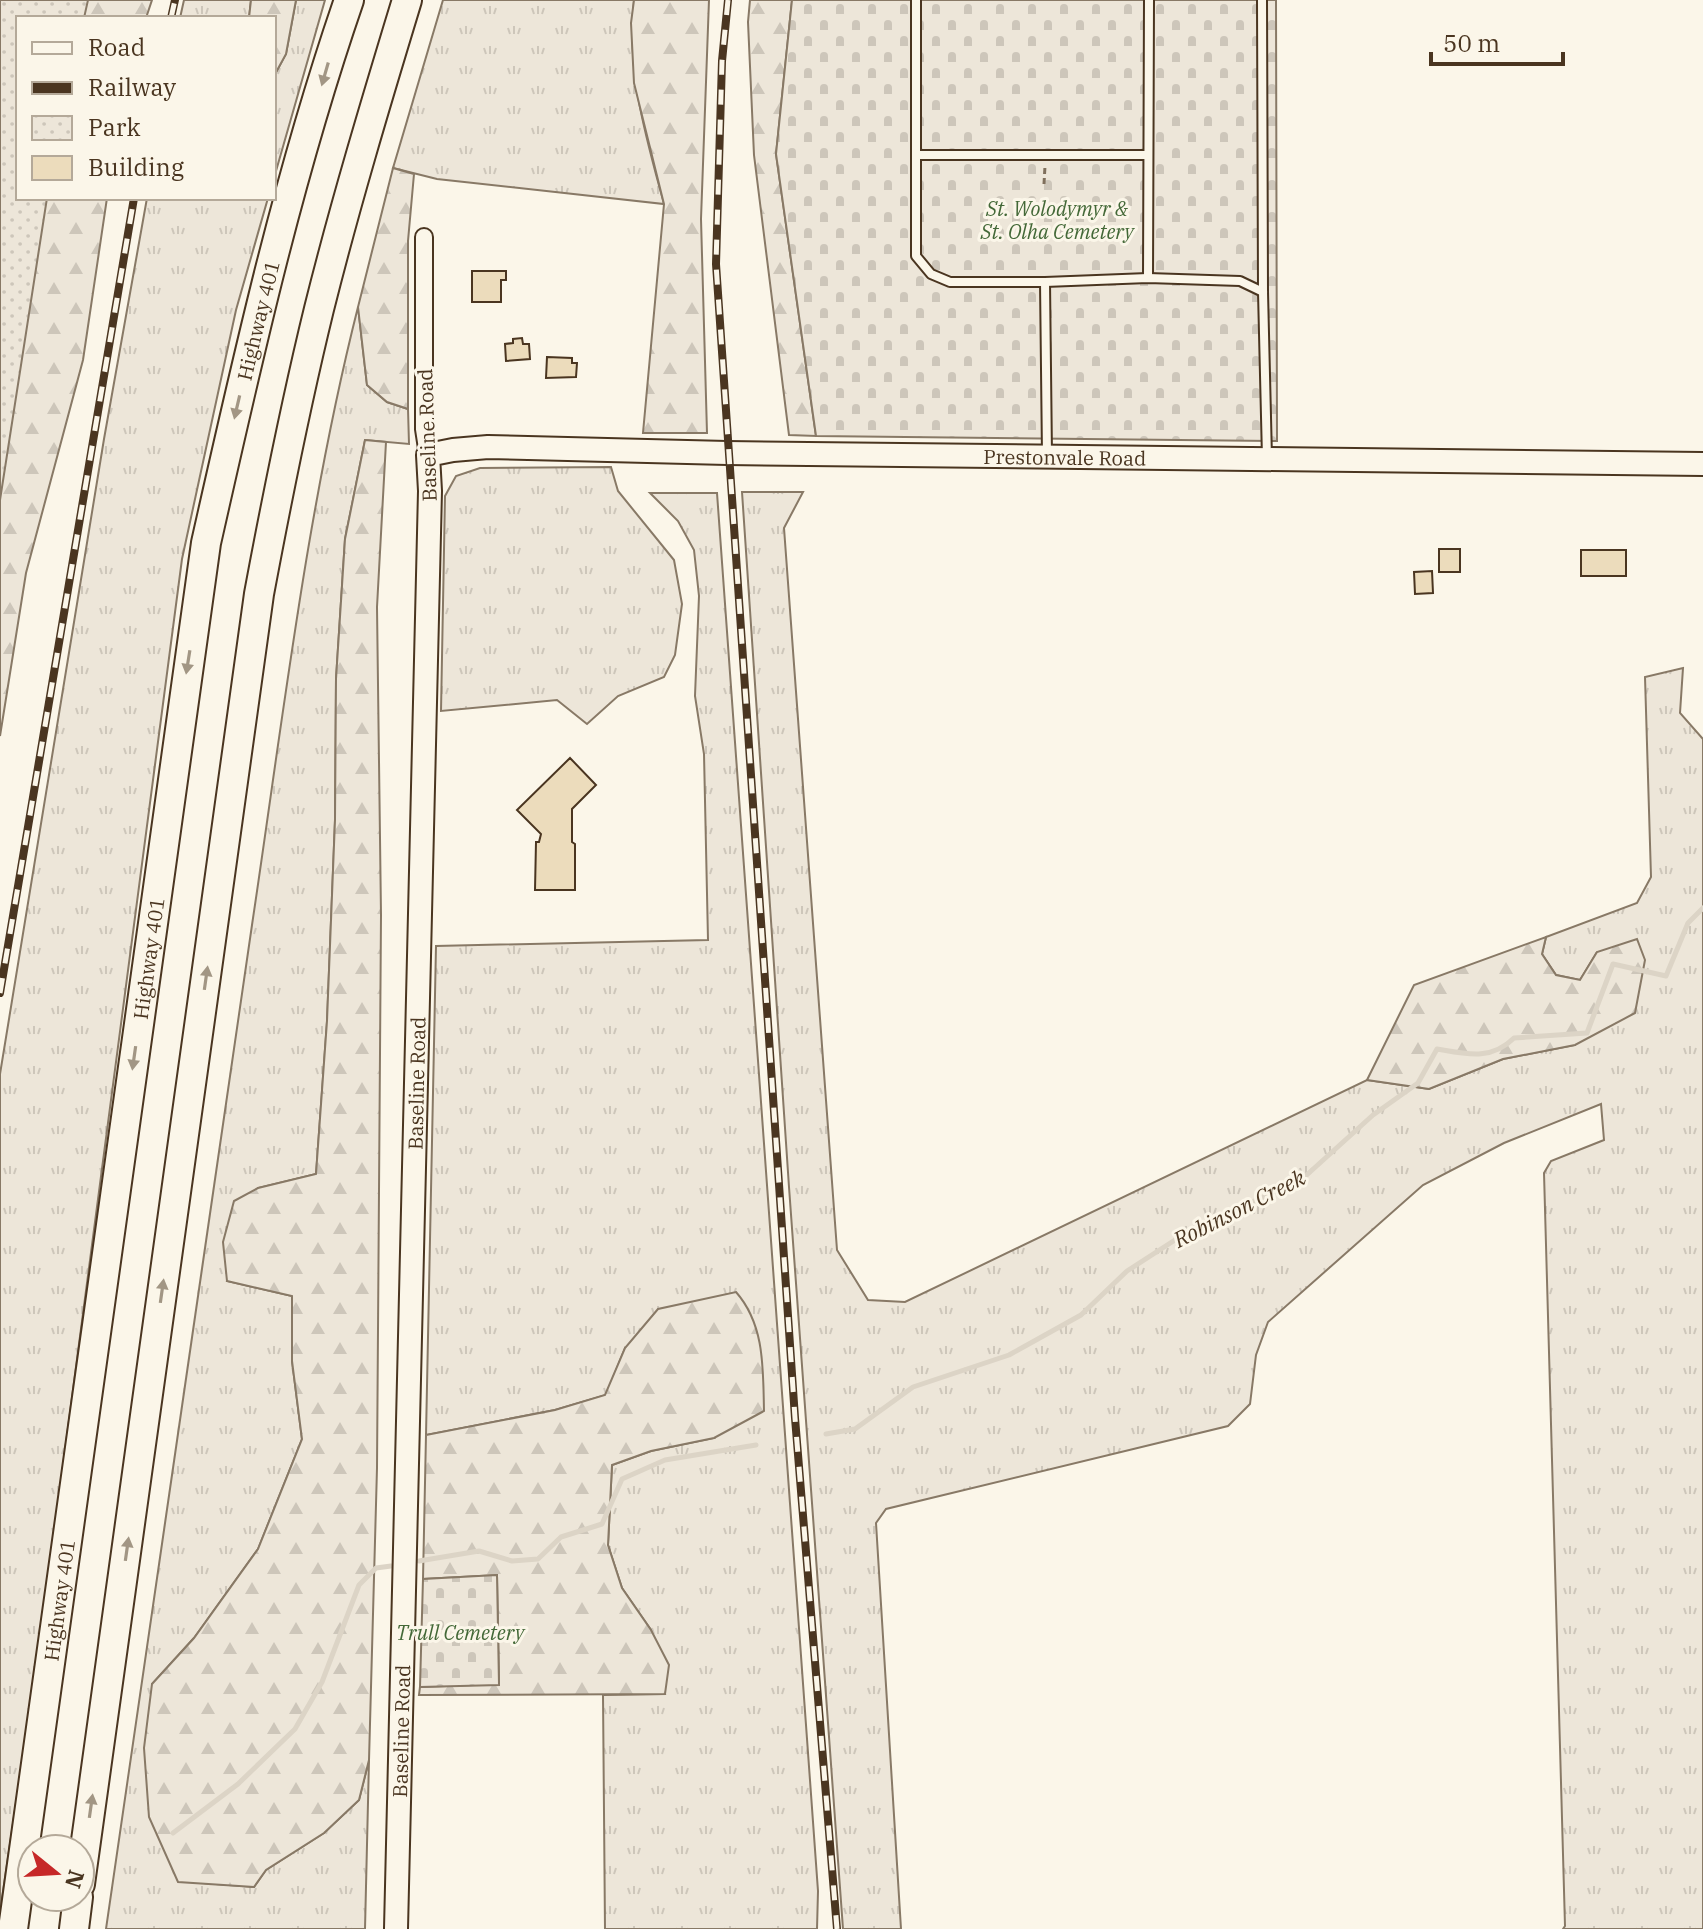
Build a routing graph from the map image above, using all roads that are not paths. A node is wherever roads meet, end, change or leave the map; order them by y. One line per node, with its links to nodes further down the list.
1 (349, 0): 17 (highway, Highway 401, one-way to 17)
2 (407, 0): 16 (highway, one-way to 2)
3 (916, 0): 6 (lane)
4 (1149, 0): 7 (lane)
5 (1262, 0): 11 (lane)
6 (916, 155): 7 (lane); 10 (lane)
7 (1147, 155): 9 (lane)
8 (424, 237): 12 (street, Baseline Road)
9 (1148, 278): 10 (lane); 11 (lane)
10 (1045, 282): 13 (lane)
11 (1263, 292): 14 (lane)
12 (428, 455): 13 (street, Prestonvale Road); 18 (street, Baseline Road)
13 (1047, 456): 14 (street, Prestonvale Road)
14 (1268, 459): 15 (street, Prestonvale Road)
15 (1703, 464)
16 (87, 1833)
17 (13, 1929)
18 (396, 1929)

